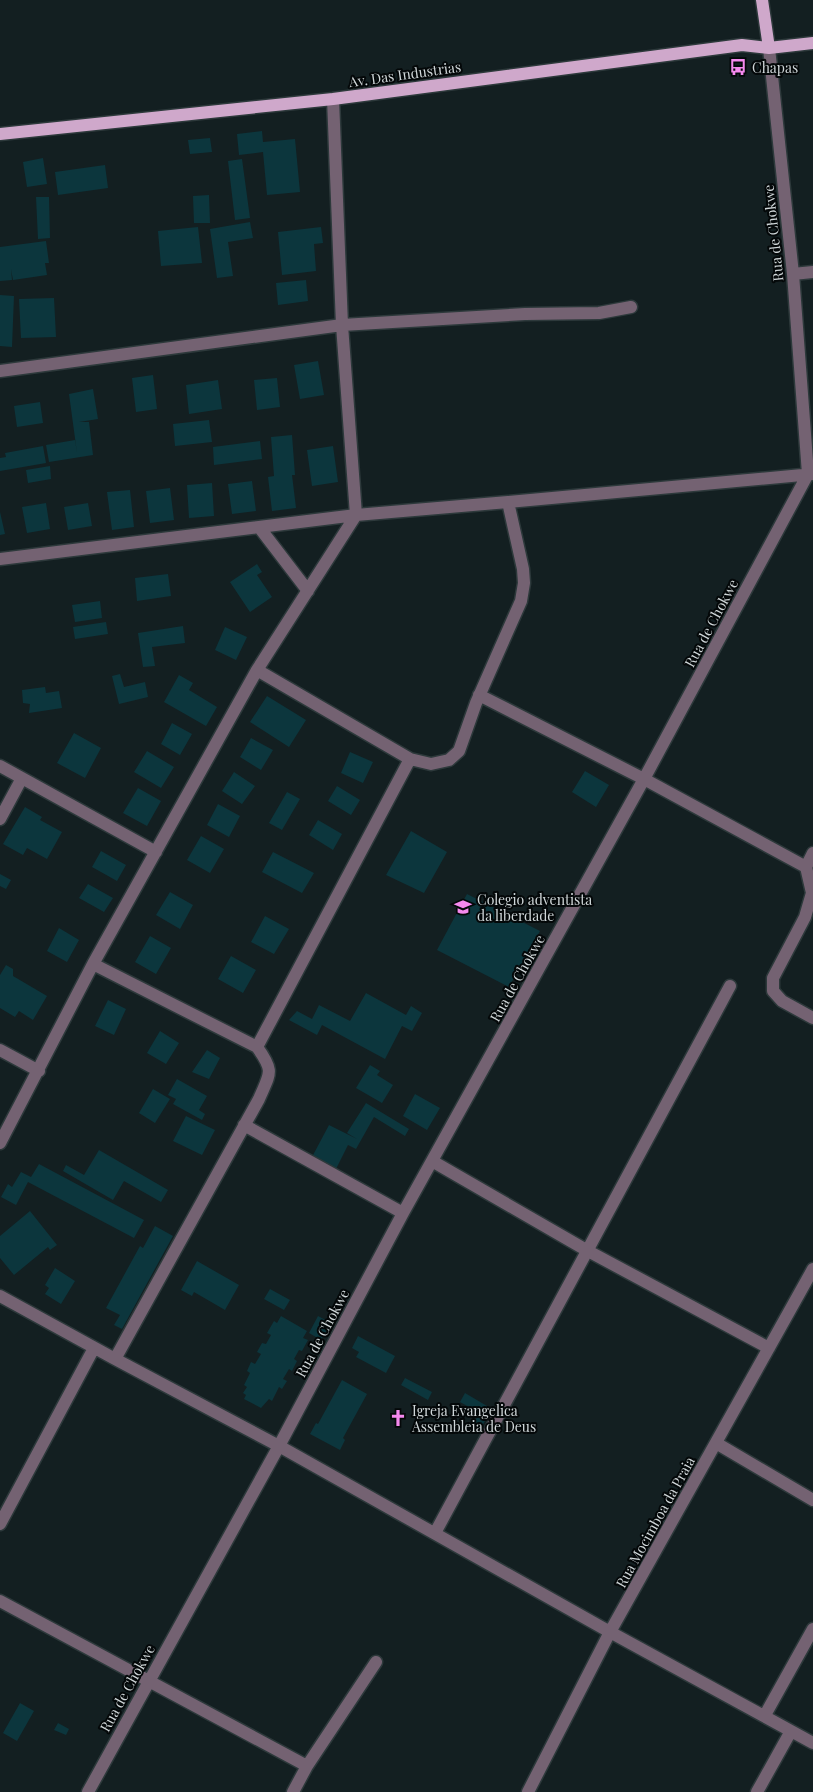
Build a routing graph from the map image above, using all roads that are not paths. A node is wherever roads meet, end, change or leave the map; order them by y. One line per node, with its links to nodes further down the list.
1 (762, 0): 3 (main road)
2 (813, 43): 3 (main road, Av. Das Industrias)
3 (769, 48): 4 (main road, Av. Das Industrias); 7 (street, Rua de Chokwe)
4 (333, 99): 5 (main road, Av. Das Industrias); 9 (street)
5 (0, 134)
6 (813, 272): 7 (street)
7 (793, 274): 11 (street, Rua de Chokwe)
8 (631, 307): 9 (street)
9 (342, 325): 10 (street); 13 (street)
10 (0, 371)
11 (811, 474): 12 (street); 22 (street, Rua de Chokwe)
12 (508, 502): 13 (street); 18 (street)
13 (356, 514): 14 (street); 16 (street)
14 (259, 527): 15 (street); 16 (street)
15 (0, 559)
16 (308, 591): 17 (street)
17 (257, 670): 19 (street); 24 (street)
18 (480, 694): 19 (street); 22 (street)
19 (410, 759): 30 (street)
20 (0, 766): 21 (street)
21 (22, 778): 23 (street); 24 (street)
22 (644, 779): 26 (street); 35 (street, Rua de Chokwe)
23 (0, 819)
24 (156, 852): 27 (street)
25 (813, 853): 26 (street)
26 (806, 866): 29 (street)
27 (94, 964): 30 (street); 32 (street)
28 (730, 986): 37 (street)
29 (813, 1018)
30 (257, 1047): 33 (street)
31 (0, 1050): 32 (street)
32 (39, 1071): 34 (street)
33 (244, 1125): 36 (street); 42 (street)
34 (0, 1143)
35 (432, 1161): 36 (street, Rua de Chokwe); 37 (street)
36 (403, 1212): 44 (street, Rua de Chokwe)
37 (588, 1251): 41 (street); 47 (street)
38 (813, 1268): 41 (street, Rua Mocimboa da Praia)
39 (0, 1296): 40 (street)
40 (94, 1348): 42 (street); 46 (street)
41 (769, 1348): 43 (street, Rua Mocimboa da Praia)
42 (115, 1359): 44 (street)
43 (716, 1443): 45 (street); 50 (street, Rua Mocimboa da Praia)
44 (279, 1446): 47 (street); 52 (street, Rua de Chokwe)
45 (813, 1500)
46 (0, 1524)
47 (435, 1533): 50 (street)
48 (0, 1601): 52 (street)
49 (813, 1629): 53 (street)
50 (610, 1632): 53 (street); 59 (street, Rua Mocimboa da Praia)
51 (376, 1662): 56 (street)
52 (148, 1680): 56 (street); 57 (street, Rua de Chokwe)
53 (765, 1715): 54 (street)
54 (791, 1731): 55 (street); 60 (street)
55 (813, 1743)
56 (306, 1766): 58 (street)
57 (88, 1792)
58 (293, 1792)
59 (528, 1792)
60 (757, 1792)

